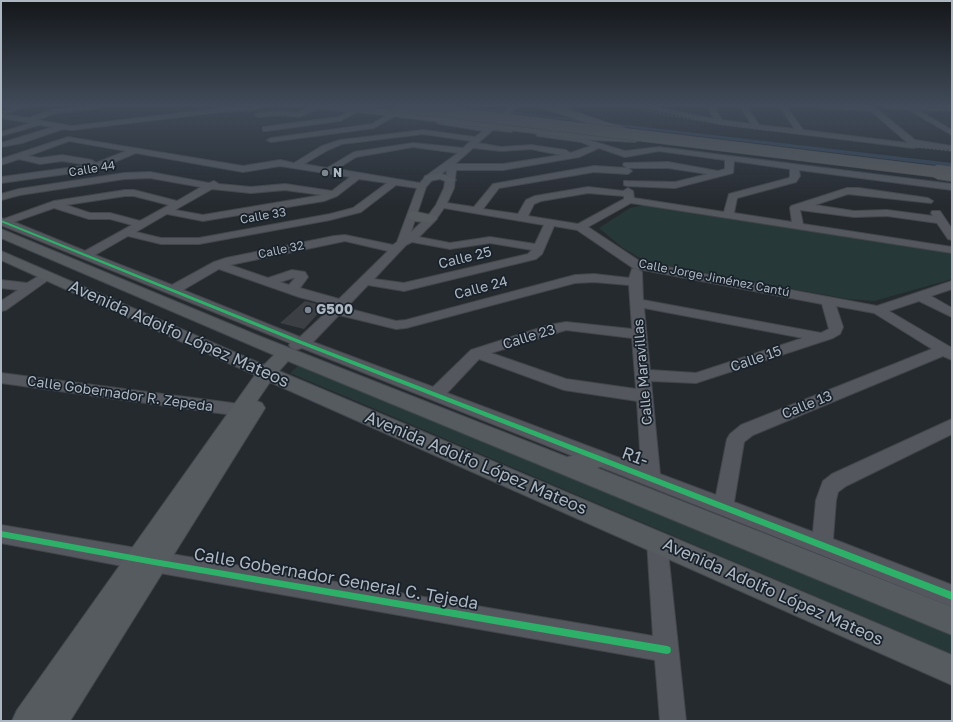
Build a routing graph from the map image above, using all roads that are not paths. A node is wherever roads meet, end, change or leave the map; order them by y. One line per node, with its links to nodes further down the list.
1 (23, 140): 17 (street)
2 (63, 140): 25 (street)
3 (78, 140): 20 (street)
4 (271, 140): 5 (street)
5 (292, 140)
6 (359, 140): 30 (street)
7 (462, 140): 15 (street)
8 (477, 140): 15 (street)
9 (578, 140): 18 (street)
10 (644, 140): 22 (highway, bridge)
11 (658, 140): 22 (highway, bridge)
12 (691, 140): 38 (highway, bridge)
13 (861, 140): 16 (street)
14 (909, 140): 16 (street)
15 (474, 142): 21 (street); 24 (street)
16 (917, 144): 19 (street)
17 (1, 145)
18 (599, 145): 23 (street); 24 (street)
19 (952, 148)
20 (136, 150): 29 (street); 35 (street)
21 (464, 151): 31 (street); 36 (street)
22 (771, 152): 38 (highway, bridge)
23 (625, 154): 26 (street); 33 (street)
24 (573, 155): 31 (street)
25 (18, 156): 27 (street); 28 (street)
26 (729, 158): 32 (street); 37 (street)
27 (1, 162)
28 (92, 163): 29 (street); 34 (street)
29 (102, 165): 34 (street)
30 (296, 166): 35 (street); 36 (street)
31 (451, 166): 41 (street); 43 (street)
32 (794, 167): 44 (street); 59 (street)
33 (627, 168): 37 (street); 45 (street); 57 (street)
34 (81, 169): 40 (street)
35 (243, 169): 46 (street)
36 (328, 171): 39 (street)
37 (723, 173): 45 (street)
38 (952, 173)
39 (357, 176): 42 (street); 48 (street)
40 (1, 180)
41 (450, 180): 43 (main road); 54 (street)
42 (394, 182): 43 (street); 68 (street, Calle 33)
43 (425, 182): 58 (street)
44 (915, 182): 47 (street); 51 (street)
45 (627, 183): 50 (street)
46 (211, 186): 48 (street, Calle 44); 49 (street, Calle 44); 53 (street)
47 (952, 187)
48 (314, 196): 56 (street)
49 (1, 197)
50 (628, 197): 59 (street); 60 (street); 67 (street)
51 (928, 201): 55 (street); 62 (street)
52 (54, 204): 53 (street); 64 (street); 65 (street)
53 (178, 204): 56 (street)
54 (441, 205): 57 (street, Calle Jorge Jiménez Cantú); 61 (street)
55 (800, 206): 62 (street); 66 (street)
56 (167, 210): 65 (street)
57 (477, 210): 60 (street, Calle Jorge Jiménez Cantú)
58 (413, 215): 61 (main road); 70 (street)
59 (728, 215): 66 (street)
60 (522, 217): 63 (street, Calle Jorge Jiménez Cantú)
61 (431, 219): 70 (street)
62 (941, 220): 69 (street)
63 (551, 222): 67 (street, Calle Jorge Jiménez Cantú); 72 (street, Calle 25)
64 (2, 225): 71 (street); 73 (main road, Avenida Adolfo López Mateos)
65 (142, 225): 68 (street)
66 (798, 225): 74 (street)
67 (580, 227): 78 (street, Calle Jorge Jiménez Cantú)
68 (128, 233): 76 (street)
69 (952, 237)
70 (403, 242): 72 (street, Calle 32); 77 (street, Calle 32); 80 (street)
71 (65, 247): 73 (main road); 76 (street)
72 (539, 248): 80 (street, Calle 25)
73 (42, 250): 95 (main road, Avenida Adolfo López Mateos)
74 (952, 250)
75 (1, 255): 79 (main road, Avenida Adolfo López Mateos)
76 (86, 255): 86 (street)
77 (218, 265): 81 (street, Calle 24); 86 (street, Calle 32)
78 (637, 265): 82 (street, Calle Maravillas); 89 (street, Calle Jorge Jiménez Cantú)
79 (47, 275): 85 (street); 101 (main road, Avenida Adolfo López Mateos)
80 (365, 281): 92 (street)
81 (267, 282): 87 (street, Calle 24); 87 (street)
82 (635, 282): 90 (street, Calle Maravillas); 92 (street, Calle 24)
83 (1, 284): 85 (street)
84 (952, 285): 88 (street, Calle Jorge Jiménez Cantú)
85 (29, 287): 91 (street)
86 (173, 290): 95 (street)
87 (292, 290): 92 (street, Calle 24)
88 (920, 296): 93 (street, Calle Jorge Jiménez Cantú); 94 (street)
89 (828, 300): 93 (street, Calle Jorge Jiménez Cantú); 97 (street, Calle 15)
90 (637, 303): 96 (street, Calle Maravillas); 97 (street)
91 (1, 307)
92 (339, 307): 98 (street)
93 (878, 310): 99 (street, Calle Jorge Jiménez Cantú)
94 (952, 313)
95 (260, 334): 98 (main road, Avenida Adolfo López Mateos)
96 (640, 334): 100 (street, Calle 23); 102 (street, Calle Maravillas)
97 (821, 337): 102 (street, Calle 15)
98 (300, 347): 101 (main road); 104 (street, R1-); 109 (main road, Avenida Adolfo López Mateos)
99 (948, 352): 111 (street, Calle 13)
100 (476, 353): 104 (street, Calle 23); 105 (street)
101 (272, 375): 106 (main road); 113 (main road, Avenida Adolfo López Mateos); 115 (main road)
102 (644, 375): 105 (street, Calle Maravillas)
103 (1, 378): 106 (street, Calle Gobernador R. Zepeda)
104 (436, 394): 108 (street, R1-)
105 (645, 396): 110 (street, Calle Maravillas)
106 (240, 410): 115 (main road)
107 (952, 426): 114 (street)
108 (598, 459): 109 (main road); 110 (street, R1-)
109 (566, 466): 117 (main road, Avenida Adolfo López Mateos)
110 (651, 478): 111 (street, R1-)
111 (724, 506): 114 (street, R1-)
112 (1, 534): 115 (street, Calle Gobernador General C. Tejeda)
113 (657, 542): 118 (street); 119 (main road, Avenida Adolfo López Mateos)
114 (822, 544): 116 (street, R1-)
115 (146, 561): 118 (street, Calle Gobernador General C. Tejeda); 120 (main road); 121 (main road)
116 (952, 596)
117 (952, 621)
118 (667, 650): 122 (street)
119 (952, 670)
120 (28, 721)
121 (52, 721)
122 (673, 721)

